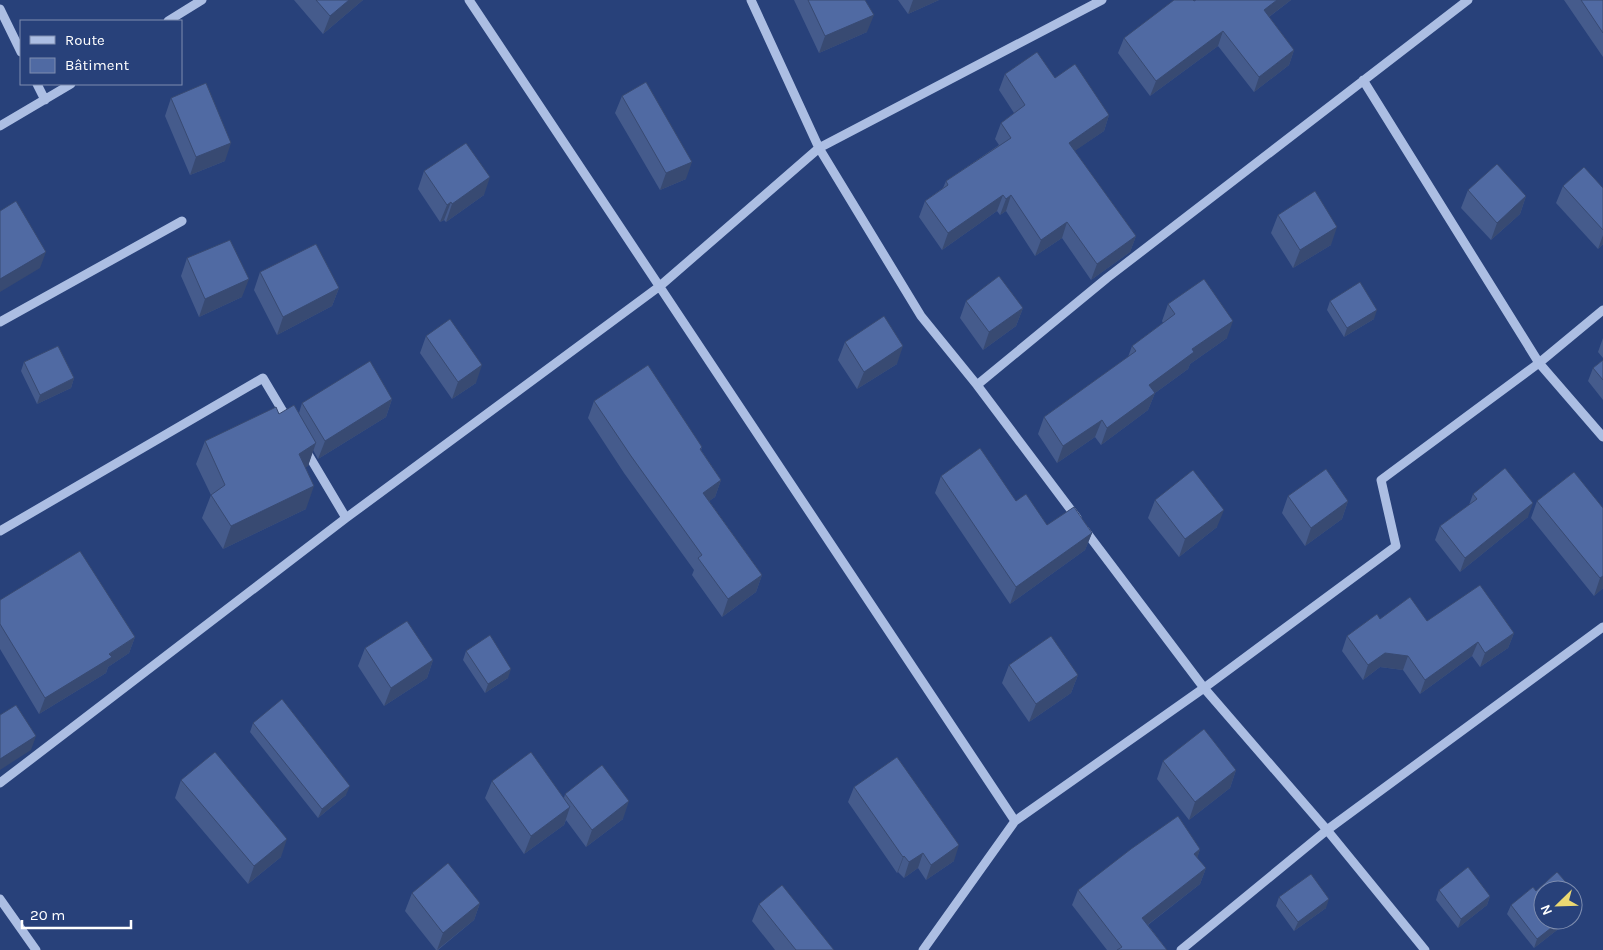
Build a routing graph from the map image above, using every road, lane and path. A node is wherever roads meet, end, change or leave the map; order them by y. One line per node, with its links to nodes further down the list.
1 (202, 0): 7 (street)
2 (469, 0): 16 (street)
3 (751, 0): 14 (street)
4 (1102, 0): 14 (street)
5 (1468, 0): 9 (street)
6 (0, 9): 8 (street)
7 (170, 20)
8 (20, 50)
9 (1363, 80): 19 (street); 20 (street)
10 (38, 85): 12 (street)
11 (69, 85): 12 (street)
12 (45, 100): 13 (street)
13 (0, 126)
14 (819, 148): 16 (street); 20 (street)
15 (182, 221): 18 (street)
16 (660, 286): 24 (street); 29 (street)
17 (1603, 310): 19 (street)
18 (0, 322)
19 (1539, 363): 22 (street); 27 (street)
20 (977, 385): 27 (street)
21 (292, 427): 25 (street)
22 (1603, 437)
23 (302, 444): 24 (street)
24 (346, 518): 28 (street)
25 (0, 530)
26 (1603, 627): 30 (street)
27 (1204, 688): 29 (street); 30 (street)
28 (0, 783)
29 (1014, 822): 33 (street)
30 (1327, 830): 34 (street); 35 (street)
31 (0, 899): 32 (street)
32 (36, 950)
33 (923, 950)
34 (1181, 950)
35 (1426, 950)

